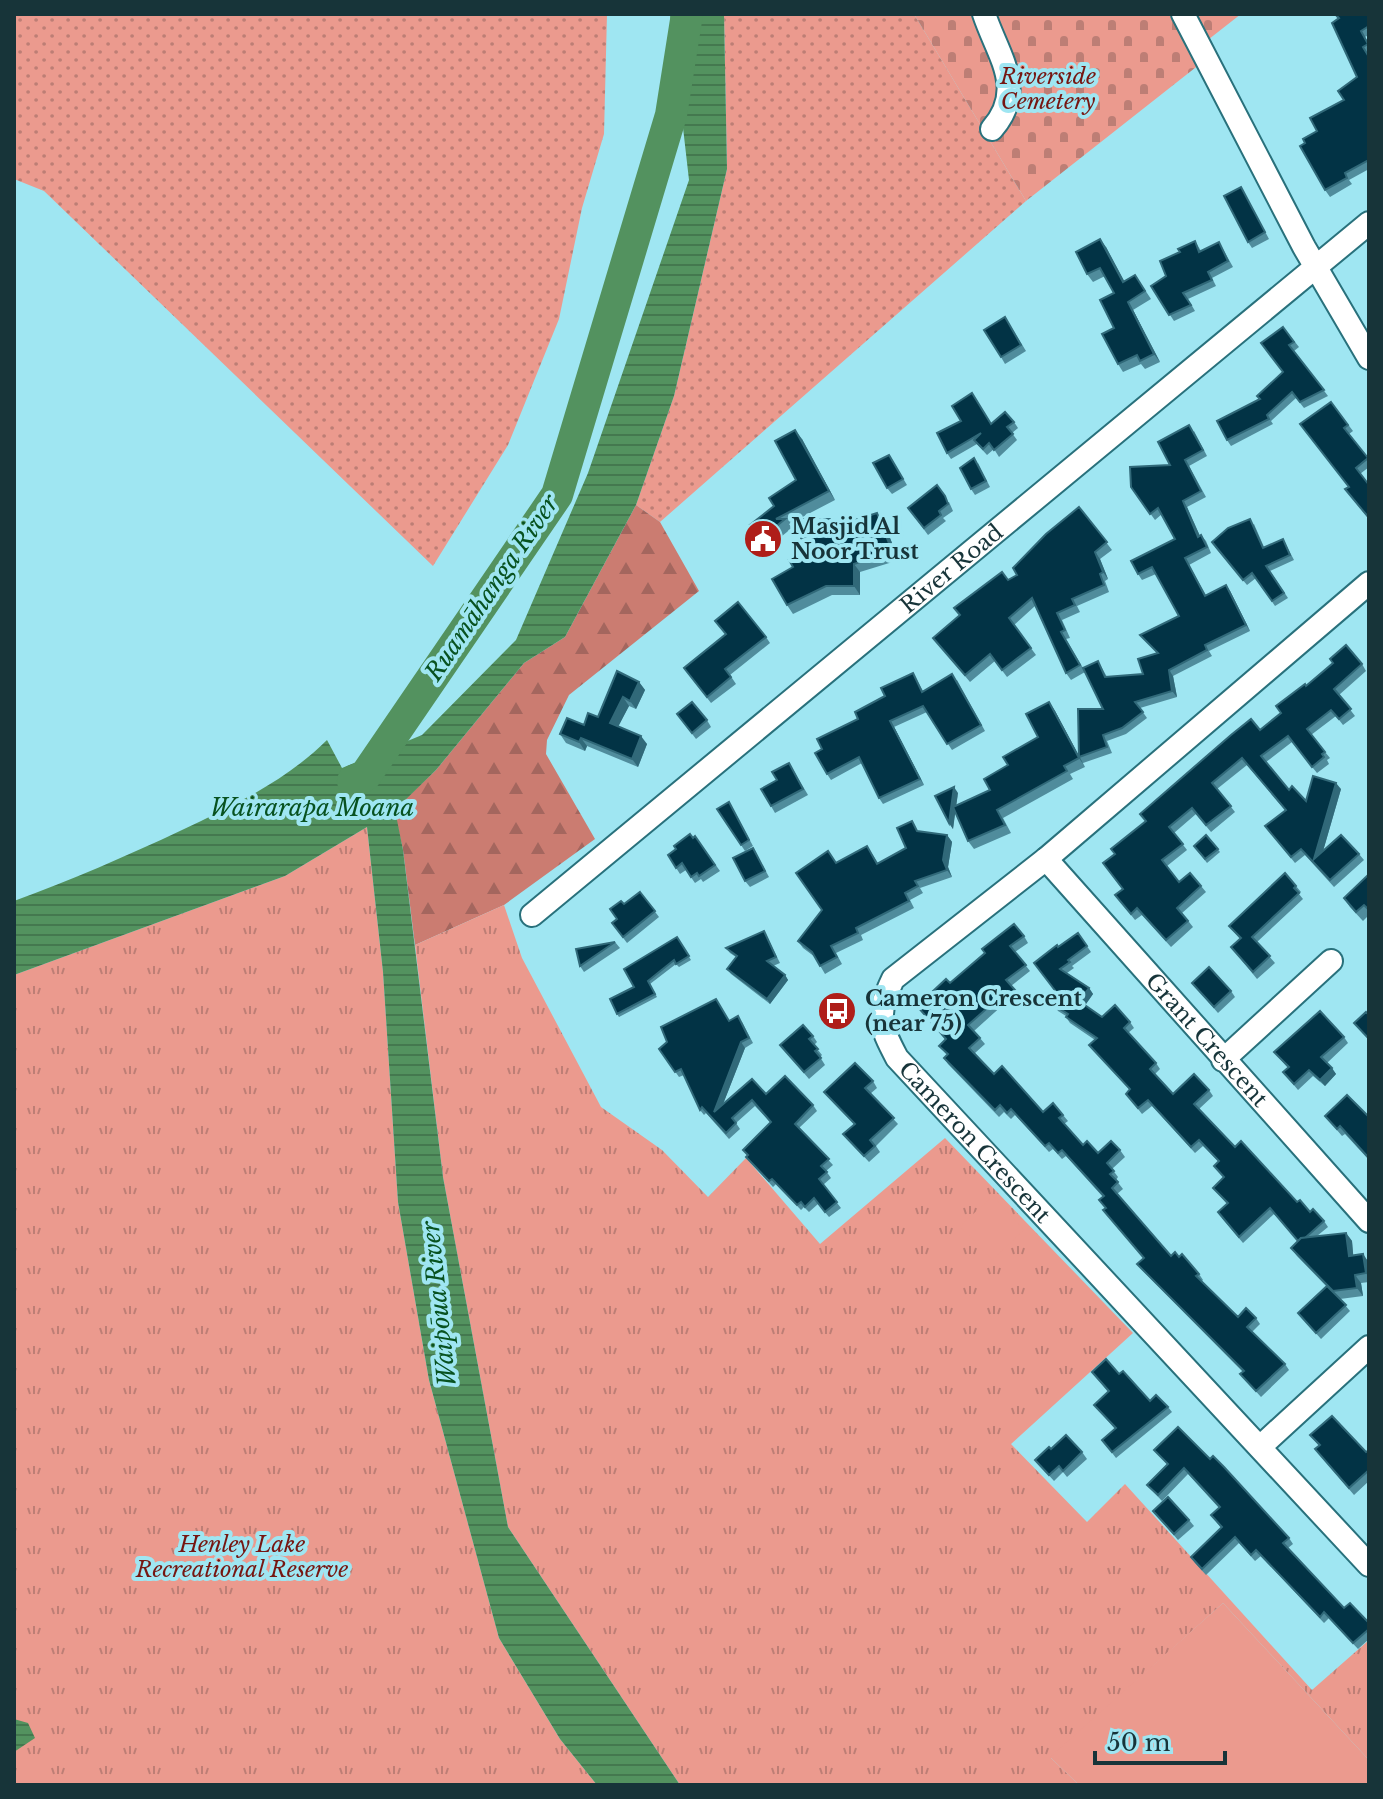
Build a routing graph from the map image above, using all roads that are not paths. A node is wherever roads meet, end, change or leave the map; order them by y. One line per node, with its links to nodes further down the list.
1 (984, 14): 3 (street)
2 (1183, 14): 5 (street)
3 (992, 129)
4 (1369, 223): 5 (street, River Road)
5 (1316, 267): 6 (street); 9 (street, River Road)
6 (1369, 358)
7 (1369, 583): 8 (street, Cameron Crescent)
8 (1046, 859): 11 (street, Grant Crescent); 14 (street, Cameron Crescent)
9 (532, 915)
10 (1331, 961): 11 (street)
11 (1223, 1060): 12 (street, Grant Crescent)
12 (1369, 1221)
13 (1369, 1347): 14 (street)
14 (1260, 1447): 15 (street, Cameron Crescent)
15 (1369, 1565)

